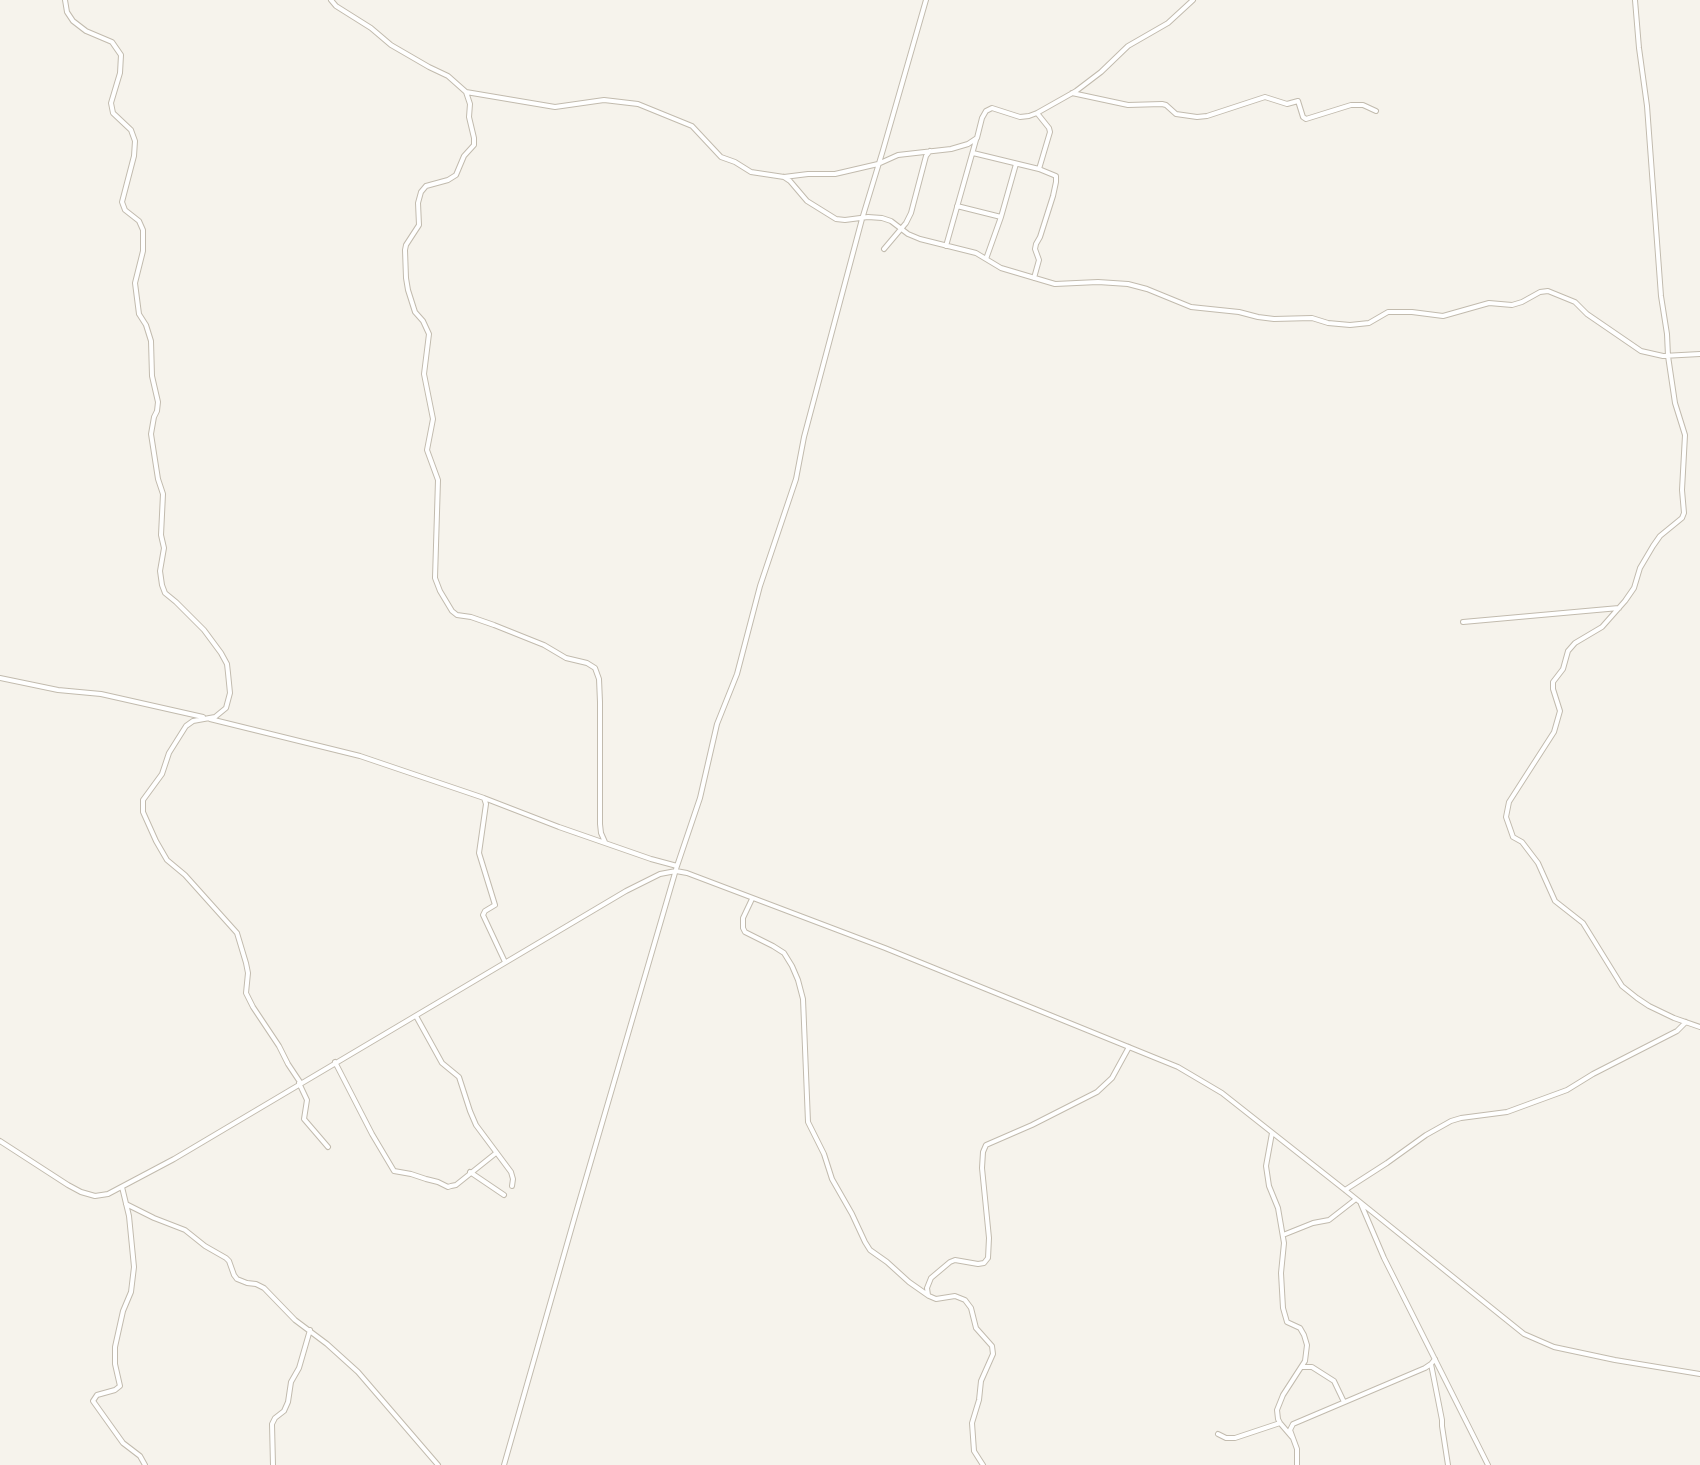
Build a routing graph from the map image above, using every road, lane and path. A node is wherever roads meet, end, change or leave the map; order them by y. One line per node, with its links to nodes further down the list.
1 (65, 0): 30 (street)
2 (331, 0): 6 (street)
3 (926, 0): 13 (street)
4 (1193, 0): 7 (street)
5 (1635, 0): 26 (street)
6 (466, 92): 16 (street); 32 (street)
7 (1072, 93): 8 (street); 9 (street)
8 (1376, 111)
9 (1037, 113): 10 (street); 15 (street)
10 (976, 138): 11 (street); 12 (street)
11 (930, 151): 13 (street); 20 (street)
12 (973, 153): 14 (street); 17 (street)
13 (878, 164): 16 (street); 19 (street)
14 (1016, 164): 15 (street); 18 (street)
15 (1039, 170): 24 (street)
16 (784, 177): 19 (street)
17 (957, 206): 18 (street); 21 (street)
18 (1001, 218): 23 (street)
19 (862, 219): 20 (street); 33 (street)
20 (901, 229): 21 (street); 22 (street)
21 (946, 246): 23 (street)
22 (884, 248)
23 (986, 259): 24 (street)
24 (1034, 278): 26 (street)
25 (1700, 354): 26 (street)
26 (1668, 356): 27 (street)
27 (1619, 608): 28 (street); 37 (street)
28 (1463, 622)
29 (0, 678): 30 (street)
30 (209, 719): 31 (street); 41 (street)
31 (484, 798): 32 (street); 35 (street)
32 (605, 842): 33 (street)
33 (677, 869): 34 (street); 35 (street); 70 (street)
34 (752, 899): 39 (street); 55 (street)
35 (505, 962): 36 (street)
36 (416, 1016): 40 (street); 45 (street)
37 (1686, 1022): 38 (street); 49 (street)
38 (1700, 1027)
39 (1129, 1047): 42 (street); 55 (street)
40 (335, 1062): 41 (street); 46 (street)
41 (300, 1083): 44 (street); 48 (street)
42 (1272, 1133): 49 (street); 54 (street)
43 (0, 1140): 48 (street)
44 (328, 1147)
45 (496, 1153): 46 (street); 47 (street)
46 (470, 1172): 50 (street)
47 (512, 1186)
48 (122, 1188): 52 (street)
49 (1345, 1190): 51 (street)
50 (504, 1195)
51 (1356, 1199): 53 (street); 54 (street)
52 (126, 1204): 56 (street); 67 (street)
53 (1361, 1204): 58 (street); 62 (street)
54 (1283, 1235): 57 (street)
55 (929, 1296): 71 (street)
56 (310, 1330): 68 (street); 69 (street)
57 (1307, 1355): 60 (street); 61 (street)
58 (1435, 1359): 59 (street); 74 (street)
59 (1431, 1364): 63 (street); 73 (street)
60 (1302, 1367): 61 (street); 64 (street)
61 (1312, 1367): 63 (street)
62 (1700, 1374)
63 (1344, 1402): 66 (street)
64 (1280, 1423): 65 (street); 66 (street)
65 (1218, 1434)
66 (1292, 1437): 72 (street)
67 (145, 1465)
68 (273, 1465)
69 (438, 1465)
70 (504, 1465)
71 (983, 1465)
72 (1297, 1465)
73 (1448, 1465)
74 (1488, 1465)

